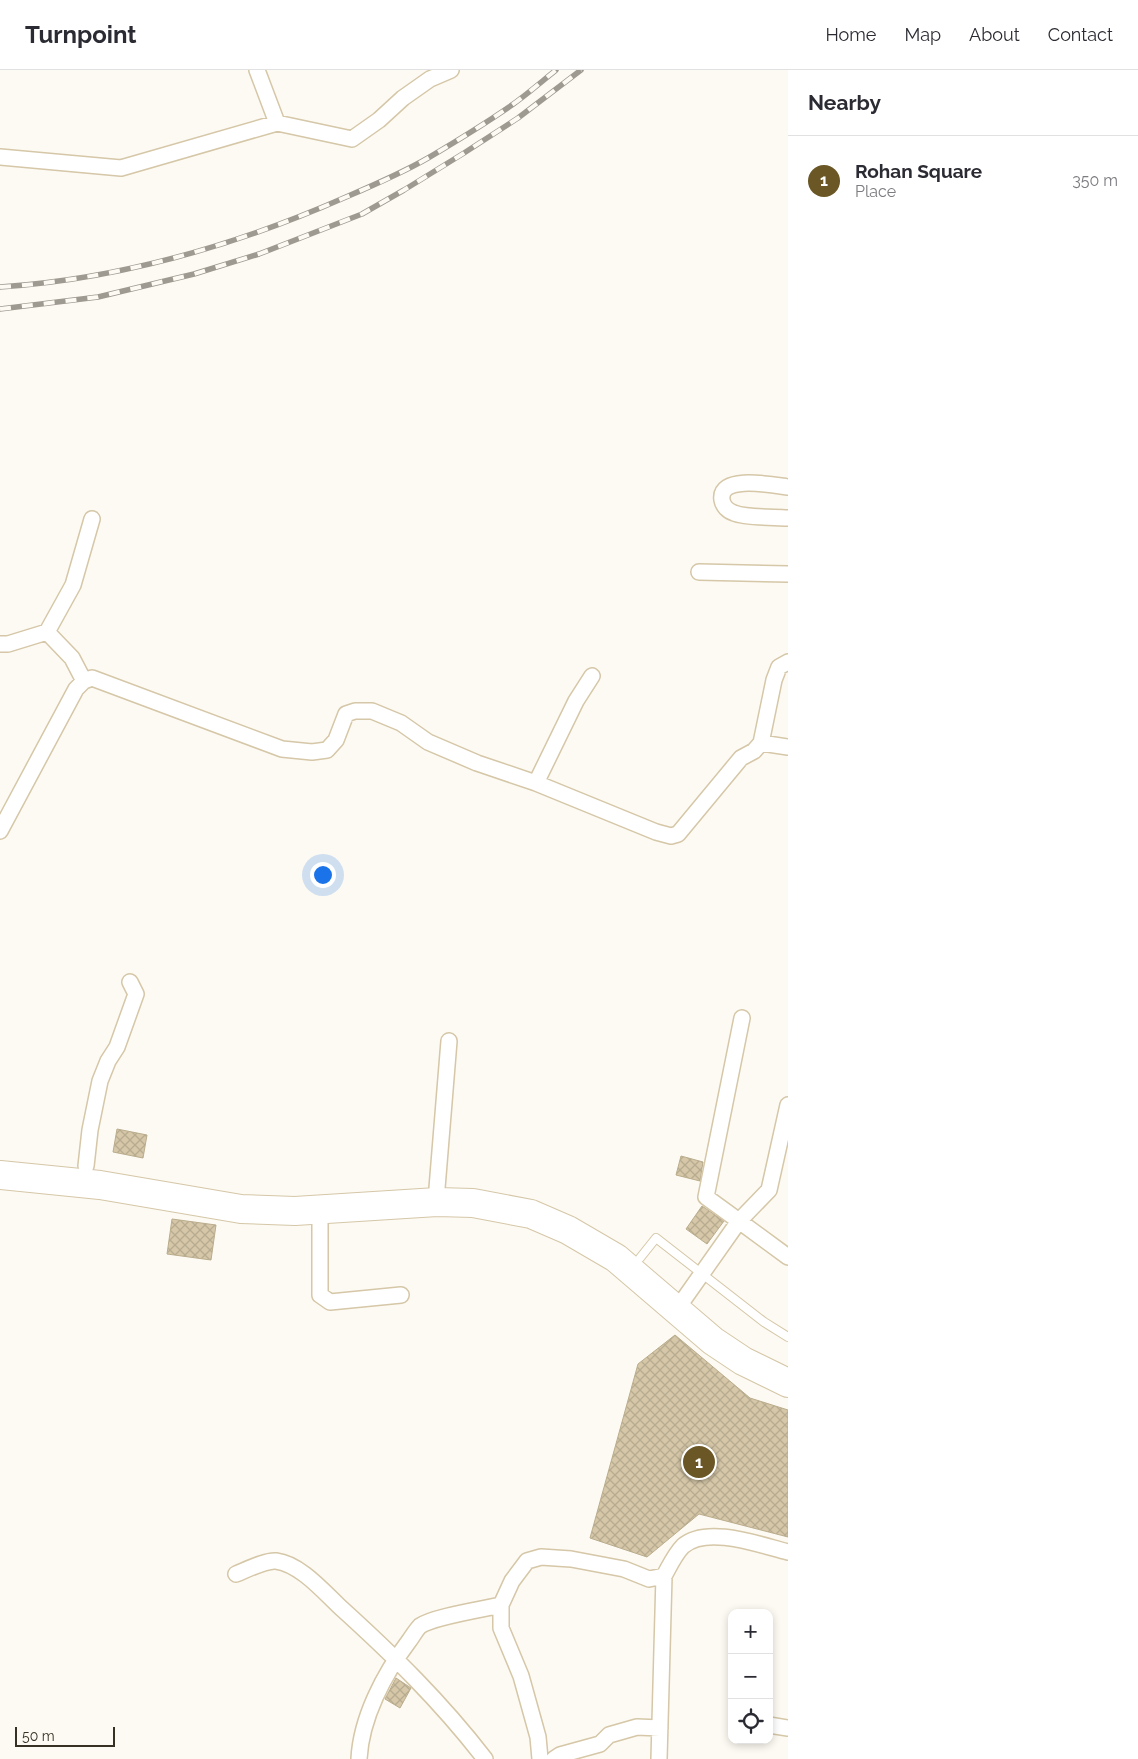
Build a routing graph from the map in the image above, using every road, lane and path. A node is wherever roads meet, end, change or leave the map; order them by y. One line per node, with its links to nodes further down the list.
1 (257, 70): 3 (street)
2 (451, 70): 3 (street)
3 (277, 123): 4 (street)
4 (0, 157)
5 (788, 486): 6 (street)
6 (788, 518)
7 (92, 519): 10 (street)
8 (699, 572): 9 (street)
9 (788, 574)
10 (47, 632): 11 (street); 14 (street)
11 (0, 644)
12 (788, 662): 15 (street)
13 (592, 676): 17 (street)
14 (84, 681): 17 (street); 18 (street)
15 (761, 743): 16 (street); 17 (street)
16 (788, 747)
17 (536, 783)
18 (0, 831)
19 (130, 982): 24 (street)
20 (742, 1018): 28 (street)
21 (449, 1041): 26 (street)
22 (788, 1105): 28 (street)
23 (0, 1159): 24 (highway)
24 (86, 1166): 26 (highway)
25 (0, 1175): 27 (highway)
26 (437, 1188): 30 (highway)
27 (320, 1210): 32 (street); 36 (highway)
28 (739, 1221): 29 (street); 31 (street)
29 (788, 1257)
30 (640, 1258): 31 (lane); 33 (highway)
31 (701, 1272): 33 (street); 34 (lane)
32 (401, 1295)
33 (684, 1299): 35 (highway)
34 (788, 1337)
35 (788, 1368)
36 (788, 1383)
37 (788, 1552): 39 (street)
38 (236, 1574): 41 (street)
39 (664, 1576): 40 (street); 43 (street)
40 (501, 1605): 41 (street); 47 (street)
41 (396, 1658): 45 (street); 46 (street)
42 (773, 1726): 44 (street)
43 (660, 1728): 48 (street); 49 (street)
44 (788, 1728)
45 (359, 1759)
46 (485, 1759)
47 (540, 1759)
48 (554, 1759)
49 (659, 1759)

